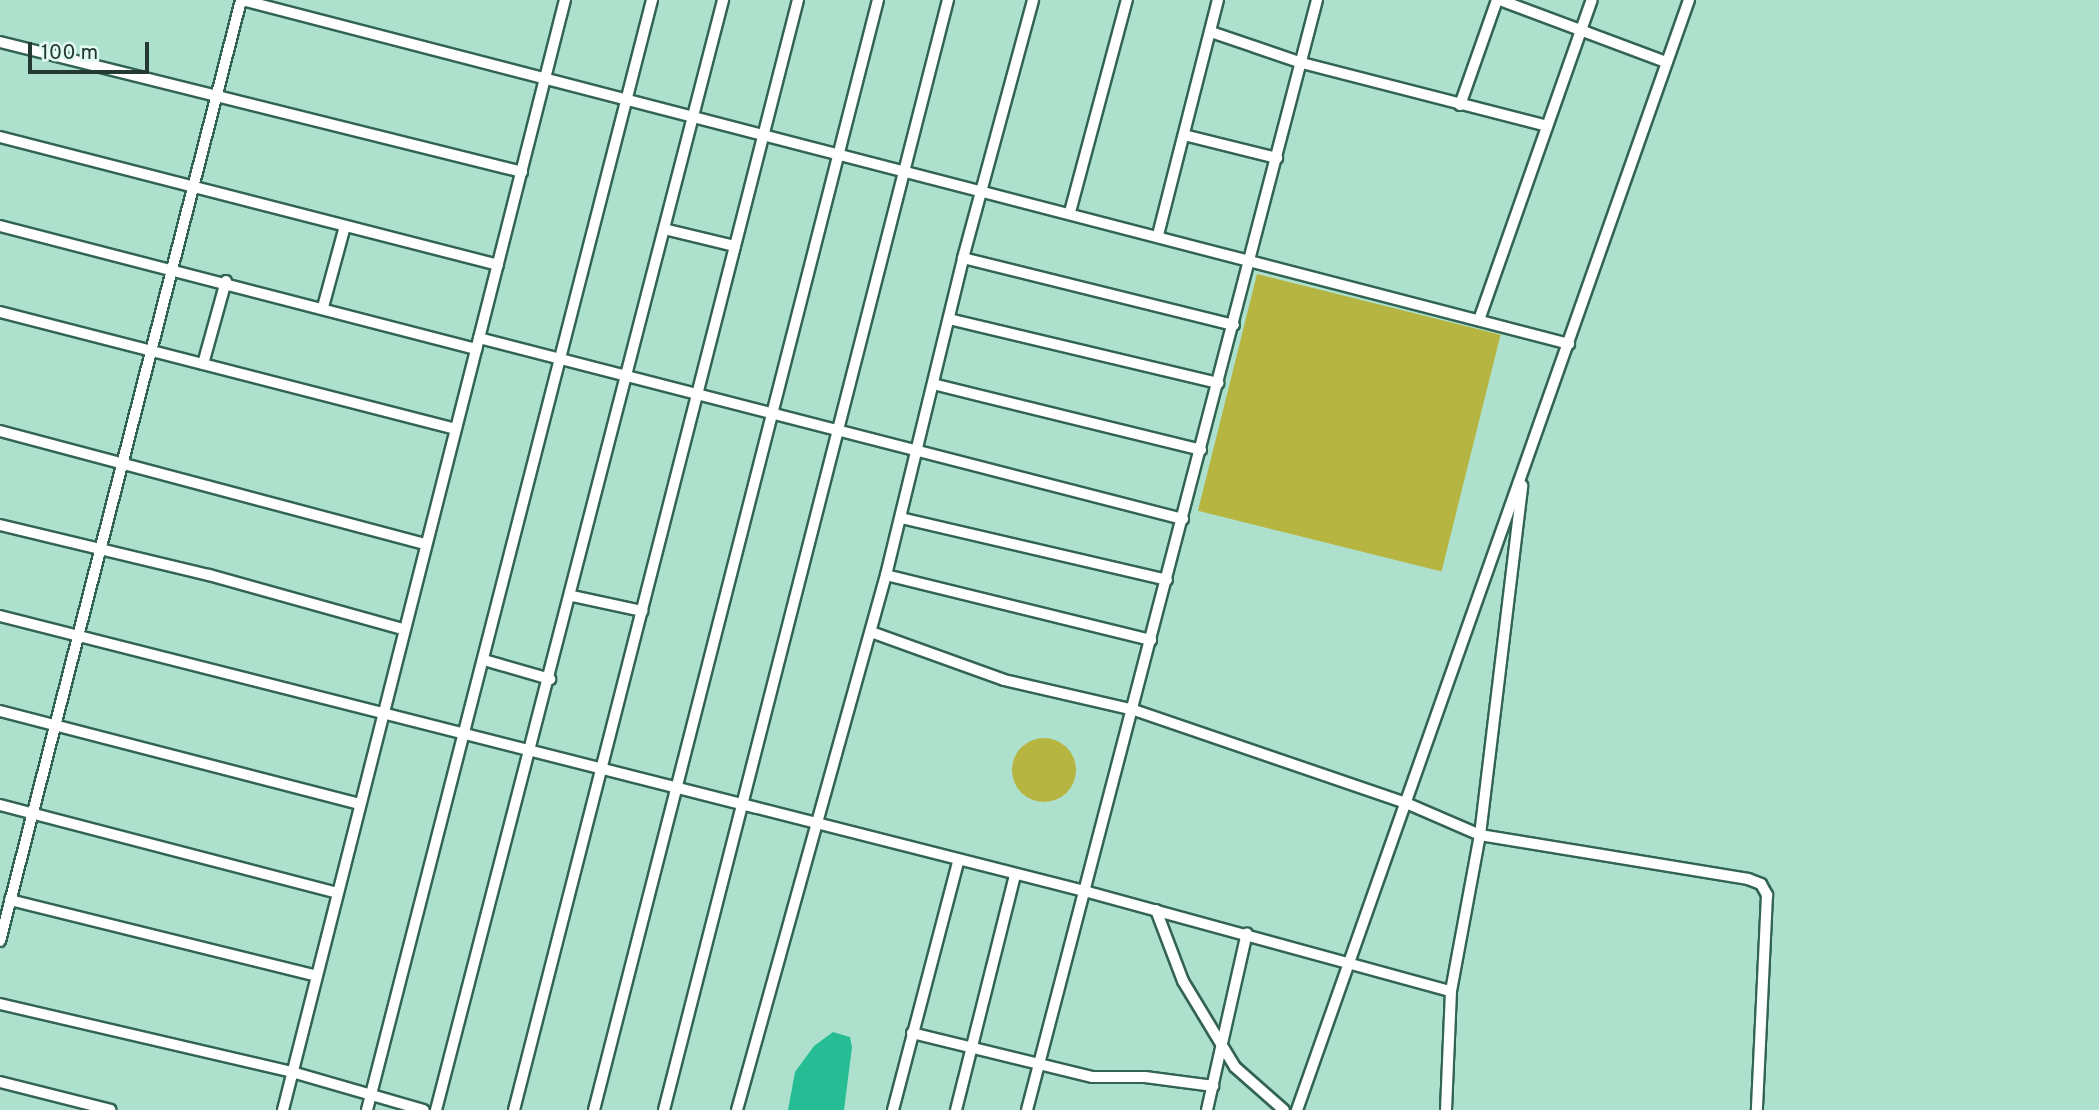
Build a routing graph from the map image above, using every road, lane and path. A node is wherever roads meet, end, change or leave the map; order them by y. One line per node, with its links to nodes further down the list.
1 (242, 0): 20 (street); 21 (street)
2 (565, 0): 20 (street)
3 (652, 0): 22 (street)
4 (723, 0): 24 (street)
5 (798, 0): 26 (street)
6 (878, 0): 29 (street)
7 (948, 0): 31 (street)
8 (1033, 0): 34 (street)
9 (1126, 0): 35 (street)
10 (1218, 0): 16 (street)
11 (1317, 0): 19 (street)
12 (1499, 0): 15 (street); 23 (street)
13 (1592, 0): 15 (street)
14 (1689, 0): 18 (street)
15 (1581, 30): 18 (street); 25 (street)
16 (1210, 32): 19 (street); 27 (street)
17 (0, 41): 21 (street)
18 (1667, 62): 52 (street)
19 (1302, 63): 23 (street); 30 (street)
20 (544, 78): 22 (street); 32 (street)
21 (216, 98): 32 (street); 33 (street)
22 (626, 98): 24 (street); 55 (street)
23 (1460, 105): 25 (street)
24 (694, 116): 26 (street); 38 (street)
25 (1548, 126): 49 (street)
26 (764, 134): 29 (street); 40 (street)
27 (1184, 135): 30 (street); 39 (street)
28 (0, 137): 33 (street)
29 (839, 152): 31 (street); 61 (street)
30 (1277, 158): 42 (street)
31 (904, 170): 34 (street); 64 (street)
32 (522, 172): 43 (street)
33 (193, 187): 37 (street); 44 (street)
34 (981, 190): 35 (street); 41 (street)
35 (1070, 212): 39 (street)
36 (0, 226): 44 (street)
37 (345, 226): 43 (street); 46 (street)
38 (664, 229): 40 (street); 57 (street)
39 (1158, 235): 42 (street)
40 (735, 246): 60 (street)
41 (963, 258): 48 (street); 50 (street)
42 (1251, 259): 49 (street); 50 (street)
43 (498, 265): 51 (street)
44 (172, 269): 45 (street); 54 (street)
45 (226, 281): 46 (street); 56 (street)
46 (323, 307): 53 (street)
47 (0, 312): 54 (street)
48 (949, 319): 58 (street); 59 (street)
49 (1479, 320): 52 (street)
50 (1234, 325): 58 (street)
51 (479, 338): 53 (street); 55 (street)
52 (1569, 344): 67 (street)
53 (476, 349): 62 (street)
54 (151, 350): 56 (street); 68 (street)
55 (560, 359): 57 (street); 83 (street)
56 (202, 363): 62 (street)
57 (625, 376): 60 (street); 76 (street)
58 (1218, 383): 65 (street)
59 (933, 384): 65 (street); 66 (street)
60 (697, 394): 61 (street); 77 (street)
61 (772, 413): 64 (street); 92 (street)
62 (455, 429): 72 (street)
63 (0, 431): 68 (street)
64 (838, 432): 66 (street); 96 (street)
65 (1201, 450): 70 (street)
66 (918, 452): 69 (street); 70 (street)
67 (1525, 461): 93 (street); 99 (street)
68 (123, 462): 72 (street); 73 (street)
69 (901, 518): 74 (street); 75 (street)
70 (1183, 519): 75 (street)
71 (0, 525): 73 (street)
72 (425, 544): 79 (street)
73 (100, 550): 79 (street); 81 (street)
74 (886, 575): 80 (street); 82 (street)
75 (1167, 580): 82 (street)
76 (572, 596): 77 (street); 84 (street)
77 (642, 611): 91 (street)
78 (0, 616): 81 (street)
79 (403, 629): 87 (street)
80 (871, 632): 85 (street); 98 (street)
81 (78, 636): 87 (street); 88 (street)
82 (1151, 640): 85 (street)
83 (484, 660): 84 (street); 89 (street)
84 (550, 679): 90 (street)
85 (1134, 710): 93 (street); 102 (street)
86 (0, 711): 88 (street)
87 (381, 714): 89 (street); 94 (street)
88 (55, 725): 94 (street); 97 (street)
89 (462, 736): 90 (street); 120 (street)
90 (531, 753): 91 (street); 125 (street)
91 (601, 771): 92 (street); 126 (street)
92 (675, 790): 96 (street); 127 (street)
93 (1406, 803): 99 (street); 109 (street)
94 (359, 804): 103 (street)
95 (0, 805): 97 (street)
96 (744, 808): 98 (street); 128 (street)
97 (33, 814): 103 (street); 104 (street)
98 (817, 827): 100 (street); 129 (street)
99 (1480, 835): 111 (street); 137 (street)
100 (958, 862): 101 (street); 113 (street)
101 (1015, 875): 102 (street); 115 (street)
102 (1087, 892): 105 (street); 116 (street)
103 (337, 893): 110 (street)
104 (10, 900): 106 (street); 110 (street)
105 (1156, 910): 107 (street); 114 (street)
106 (2, 927): 108 (street)
107 (1247, 933): 109 (street); 114 (street)
108 (0, 941)
109 (1349, 962): 111 (street); 135 (street)
110 (316, 976): 117 (street)
111 (1451, 991): 136 (street)
112 (0, 1004): 117 (street)
113 (912, 1033): 115 (street); 130 (street)
114 (1222, 1043): 119 (street); 134 (street)
115 (971, 1049): 116 (street); 131 (street)
116 (1039, 1066): 119 (street); 132 (street)
117 (292, 1072): 120 (street); 122 (street)
118 (0, 1082): 121 (street)
119 (1213, 1086): 133 (street)
120 (371, 1097): 123 (street); 124 (street)
121 (111, 1110)
122 (283, 1110)
123 (367, 1110)
124 (424, 1110)
125 (436, 1110)
126 (514, 1110)
127 (594, 1110)
128 (664, 1110)
129 (737, 1110)
130 (893, 1110)
131 (956, 1110)
132 (1027, 1110)
133 (1207, 1110)
134 (1284, 1110)
135 (1297, 1110)
136 (1446, 1110)
137 (1757, 1110)

